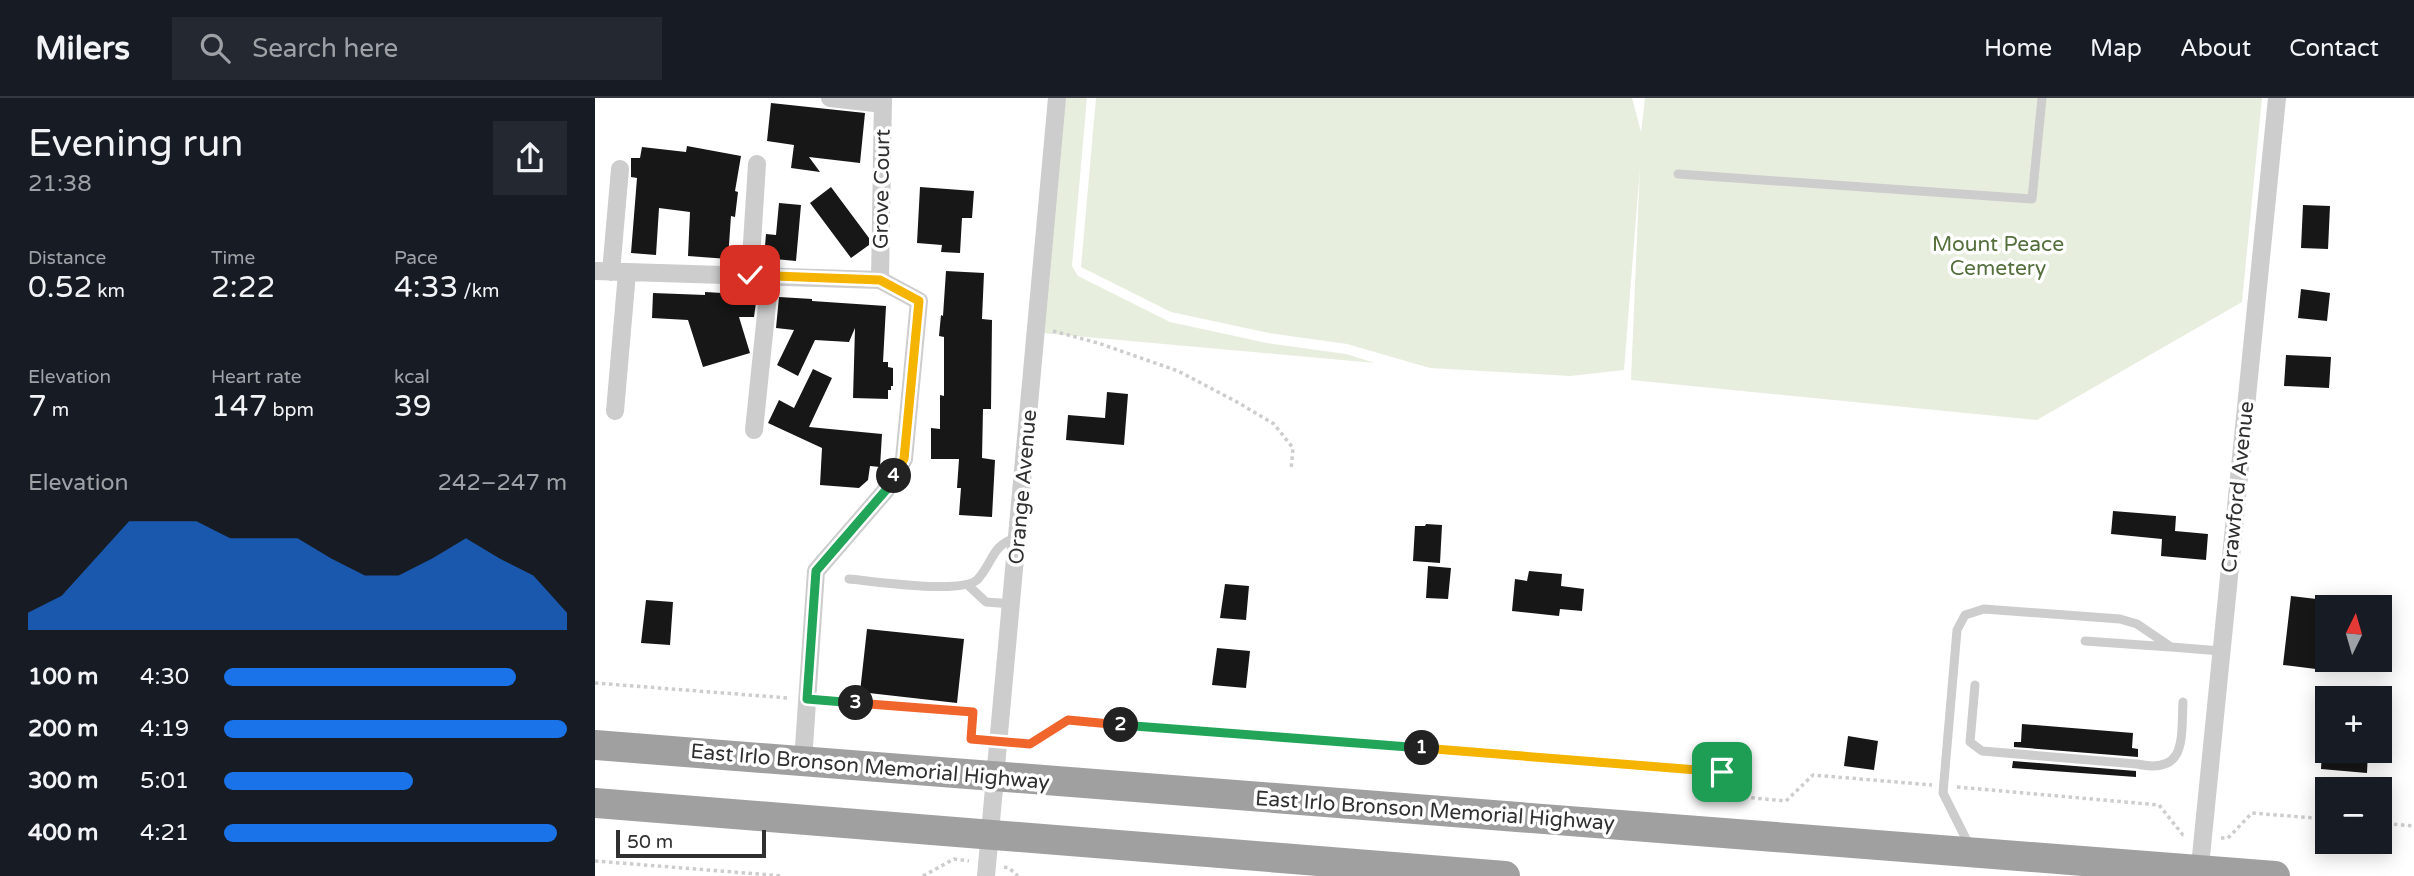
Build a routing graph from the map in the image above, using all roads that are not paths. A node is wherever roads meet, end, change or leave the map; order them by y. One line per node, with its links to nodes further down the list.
1 (830, 98): 5 (street)
2 (1057, 98): 15 (street, Orange Avenue)
3 (2042, 98): 8 (lane)
4 (2277, 98): 21 (street, Crawford Avenue)
5 (883, 101): 12 (street, Grove Court)
6 (757, 164): 10 (street)
7 (620, 169): 9 (street)
8 (1678, 174)
9 (611, 272): 10 (street); 13 (street)
10 (750, 275): 11 (street)
11 (770, 276): 12 (street); 14 (street)
12 (880, 280): 25 (street)
13 (615, 411)
14 (754, 430)
15 (1018, 537): 17 (lane); 18 (street, Orange Avenue)
16 (849, 579): 17 (lane)
17 (969, 586): 18 (lane)
18 (1012, 604): 26 (street, Orange Avenue)
19 (2085, 641): 20 (lane)
20 (2171, 647): 21 (lane); 29 (lane)
21 (2221, 651): 31 (street, Crawford Avenue)
22 (1975, 685): 23 (lane)
23 (2183, 702)
24 (595, 745): 25 (highway, East Irlo Bronson Memorial Highway)
25 (803, 761): 26 (highway, East Irlo Bronson Memorial Highway)
26 (996, 777): 28 (street, Orange Avenue); 29 (highway, East Irlo Bronson Memorial Highway)
27 (595, 803): 28 (highway)
28 (990, 836): 30 (highway); 32 (street, Orange Avenue)
29 (1973, 852): 31 (highway, East Irlo Bronson Memorial Highway)
30 (1350, 870): 33 (highway)
31 (2199, 873): 34 (highway, East Irlo Bronson Memorial Highway)
32 (986, 876)
33 (1504, 876)
34 (2275, 876)

